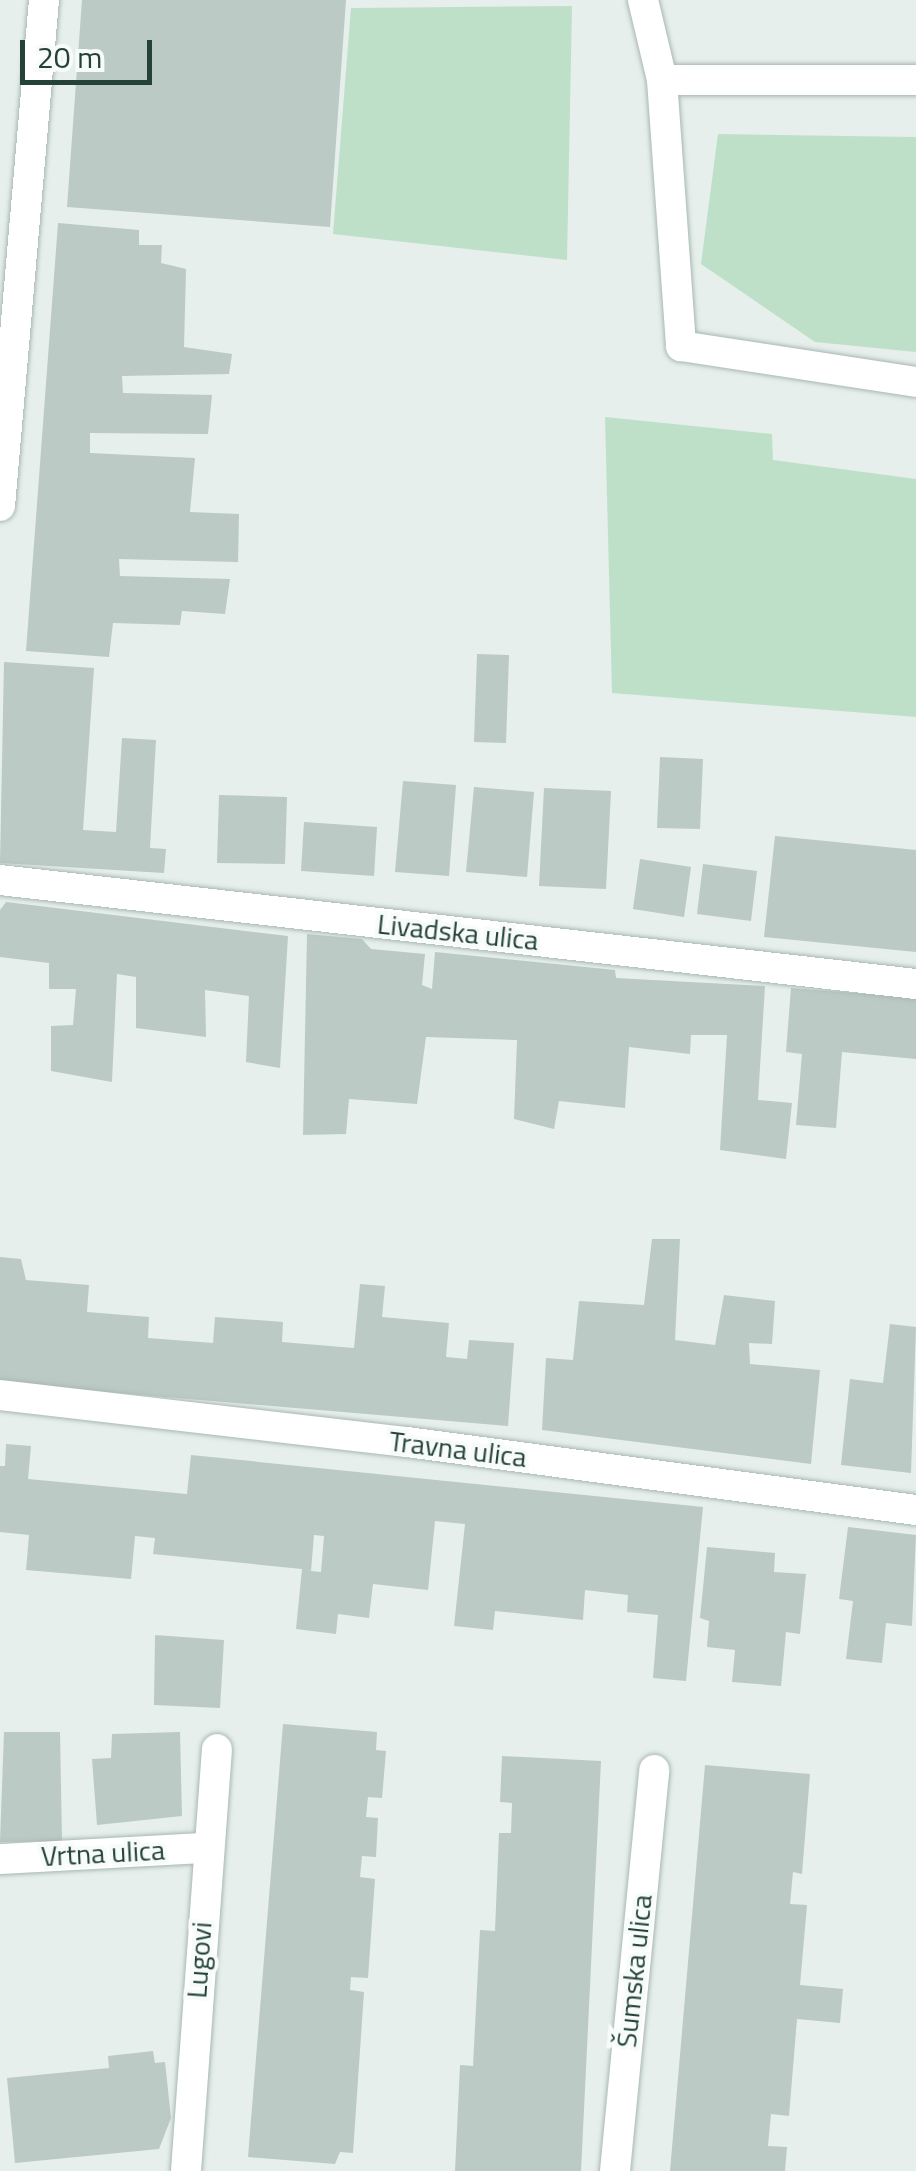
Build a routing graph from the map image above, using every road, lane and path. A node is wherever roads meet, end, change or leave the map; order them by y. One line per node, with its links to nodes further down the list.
1 (44, 0): 5 (street)
2 (643, 0): 3 (street)
3 (662, 80): 4 (street); 6 (street)
4 (916, 80)
5 (14, 224): 7 (street)
6 (916, 382)
7 (0, 506)
8 (0, 880): 9 (street, Livadska ulica)
9 (916, 984)
10 (0, 1395): 11 (street, Travna ulica)
11 (916, 1510)
12 (217, 1749): 14 (street, Lugovi)
13 (654, 1770): 17 (street, Šumska ulica)
14 (206, 1848): 15 (street, Vrtna ulica); 16 (street, Lugovi)
15 (0, 1859)
16 (186, 2171)
17 (614, 2171)

